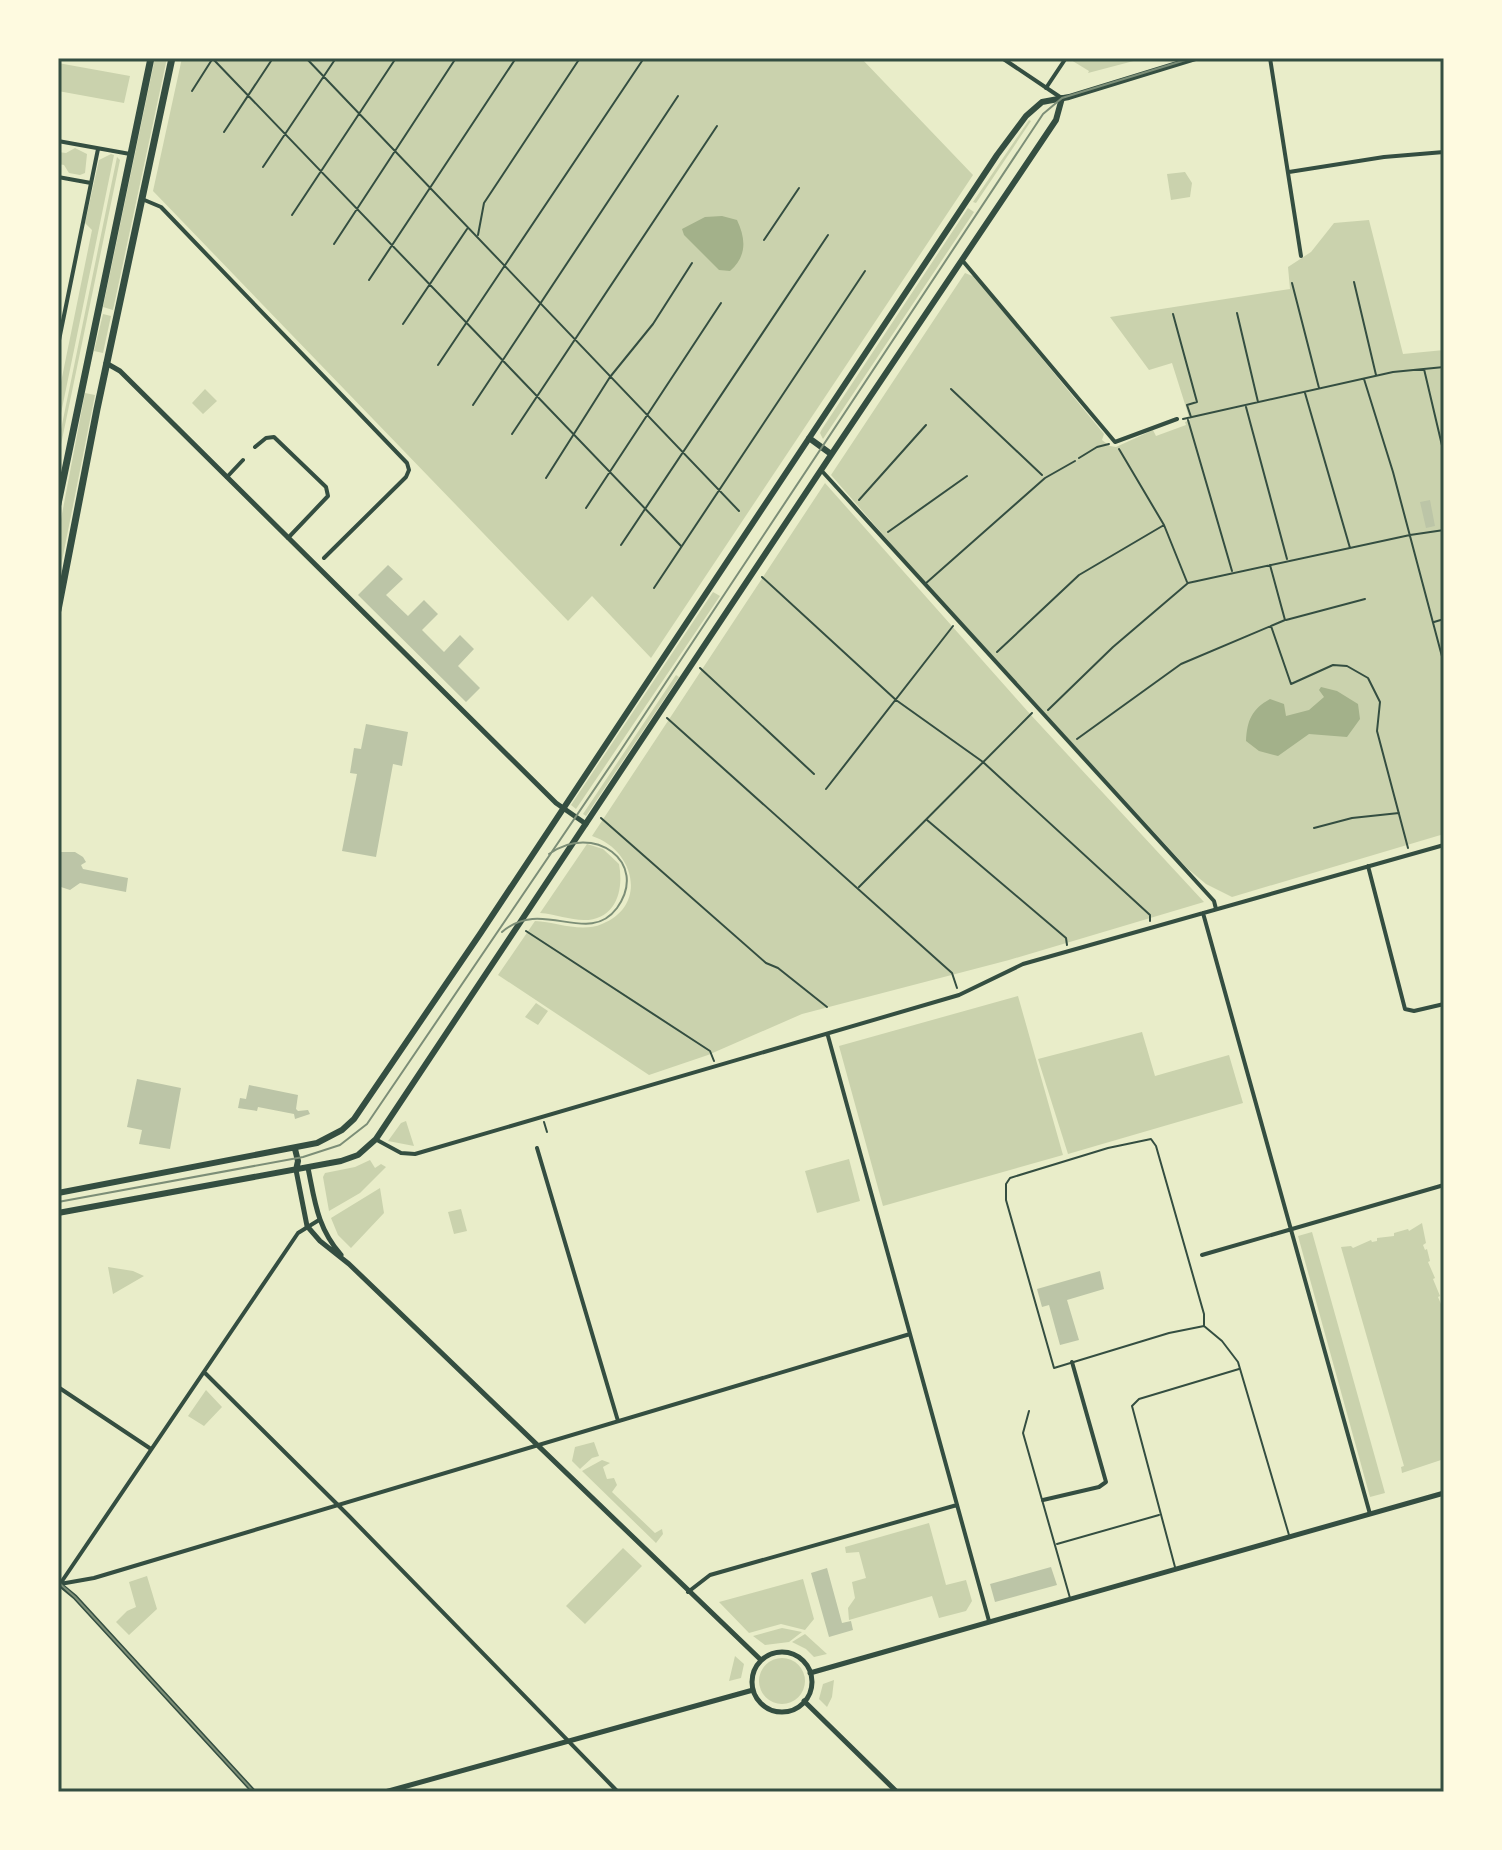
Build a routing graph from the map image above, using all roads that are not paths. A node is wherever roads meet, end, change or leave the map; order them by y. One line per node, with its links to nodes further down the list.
1 (151, 58): 12 (main road)
2 (172, 58): 16 (main road)
3 (1002, 58): 7 (street)
4 (1066, 58): 7 (street)
5 (1196, 58): 8 (main road)
6 (1270, 58): 13 (street)
7 (1046, 88): 8 (street)
8 (1062, 98): 18 (main road); 22 (main road)
9 (58, 141): 10 (street)
10 (98, 149): 12 (street); 15 (street)
11 (1444, 152): 13 (street)
12 (130, 154): 29 (main road)
13 (1289, 172): 17 (street)
14 (58, 177): 15 (street)
15 (91, 183): 19 (street)
16 (142, 199): 20 (main road); 31 (street)
17 (1301, 256)
18 (962, 260): 21 (street); 24 (main road)
19 (58, 345)
20 (106, 363): 28 (street); 33 (main road)
21 (1177, 419)
22 (809, 438): 24 (main road); 34 (main road)
23 (255, 447): 30 (street)
24 (831, 454): 27 (main road)
25 (243, 460): 28 (street)
26 (1075, 461): 32 (lane)
27 (821, 470): 32 (street); 35 (main road)
28 (227, 477): 30 (street)
29 (58, 504)
30 (288, 538): 34 (street)
31 (324, 558)
32 (924, 585): 38 (street)
33 (58, 610)
34 (562, 808): 35 (street); 44 (main road)
35 (586, 824): 42 (main road)
36 (1444, 845): 37 (street)
37 (1368, 866): 38 (street); 40 (street)
38 (1216, 909): 39 (street)
39 (1203, 913): 41 (street); 53 (street)
40 (1444, 1004)
41 (828, 1036): 42 (street); 57 (street)
42 (376, 1139): 46 (main road)
43 (537, 1148): 63 (street)
44 (295, 1149): 45 (main road); 49 (main road)
45 (298, 1161): 46 (main road); 47 (main road)
46 (308, 1168): 47 (main road); 51 (street)
47 (296, 1170): 50 (main road); 52 (street)
48 (1444, 1185): 53 (street)
49 (58, 1193)
50 (58, 1213)
51 (319, 1220): 52 (street); 55 (street)
52 (307, 1226): 55 (street); 60 (street)
53 (1291, 1229): 54 (street); 70 (street)
54 (1202, 1255)
55 (349, 1264): 64 (street)
56 (1204, 1326): 58 (lane); 58 (lane); 59 (lane)
57 (910, 1334): 63 (street); 68 (street)
58 (1072, 1362): 67 (street)
59 (1240, 1368): 71 (lane); 72 (lane)
60 (204, 1372): 65 (street); 69 (street)
61 (58, 1387): 65 (street)
62 (1029, 1411): 67 (lane)
63 (618, 1421): 64 (street)
64 (537, 1446): 69 (street); 76 (street)
65 (151, 1449): 75 (street)
66 (1444, 1493): 70 (street)
67 (1043, 1500): 73 (lane)
68 (957, 1505): 76 (street); 78 (street)
69 (339, 1506): 75 (street); 83 (street)
70 (1370, 1514): 72 (street)
71 (1160, 1515): 73 (lane); 74 (lane)
72 (1289, 1537): 74 (street)
73 (1055, 1545): 77 (lane)
74 (1176, 1569): 77 (street)
75 (59, 1584): 84 (street)
76 (688, 1592): 79 (street)
77 (1070, 1599): 78 (street)
78 (989, 1621): 80 (street)
79 (761, 1660): 80 (street); 81 (street)
80 (810, 1673): 82 (street)
81 (753, 1690): 82 (street); 83 (street)
82 (804, 1701): 87 (street)
83 (568, 1742): 85 (street); 86 (street)
84 (254, 1792)
85 (385, 1792)
86 (618, 1792)
87 (897, 1792)

